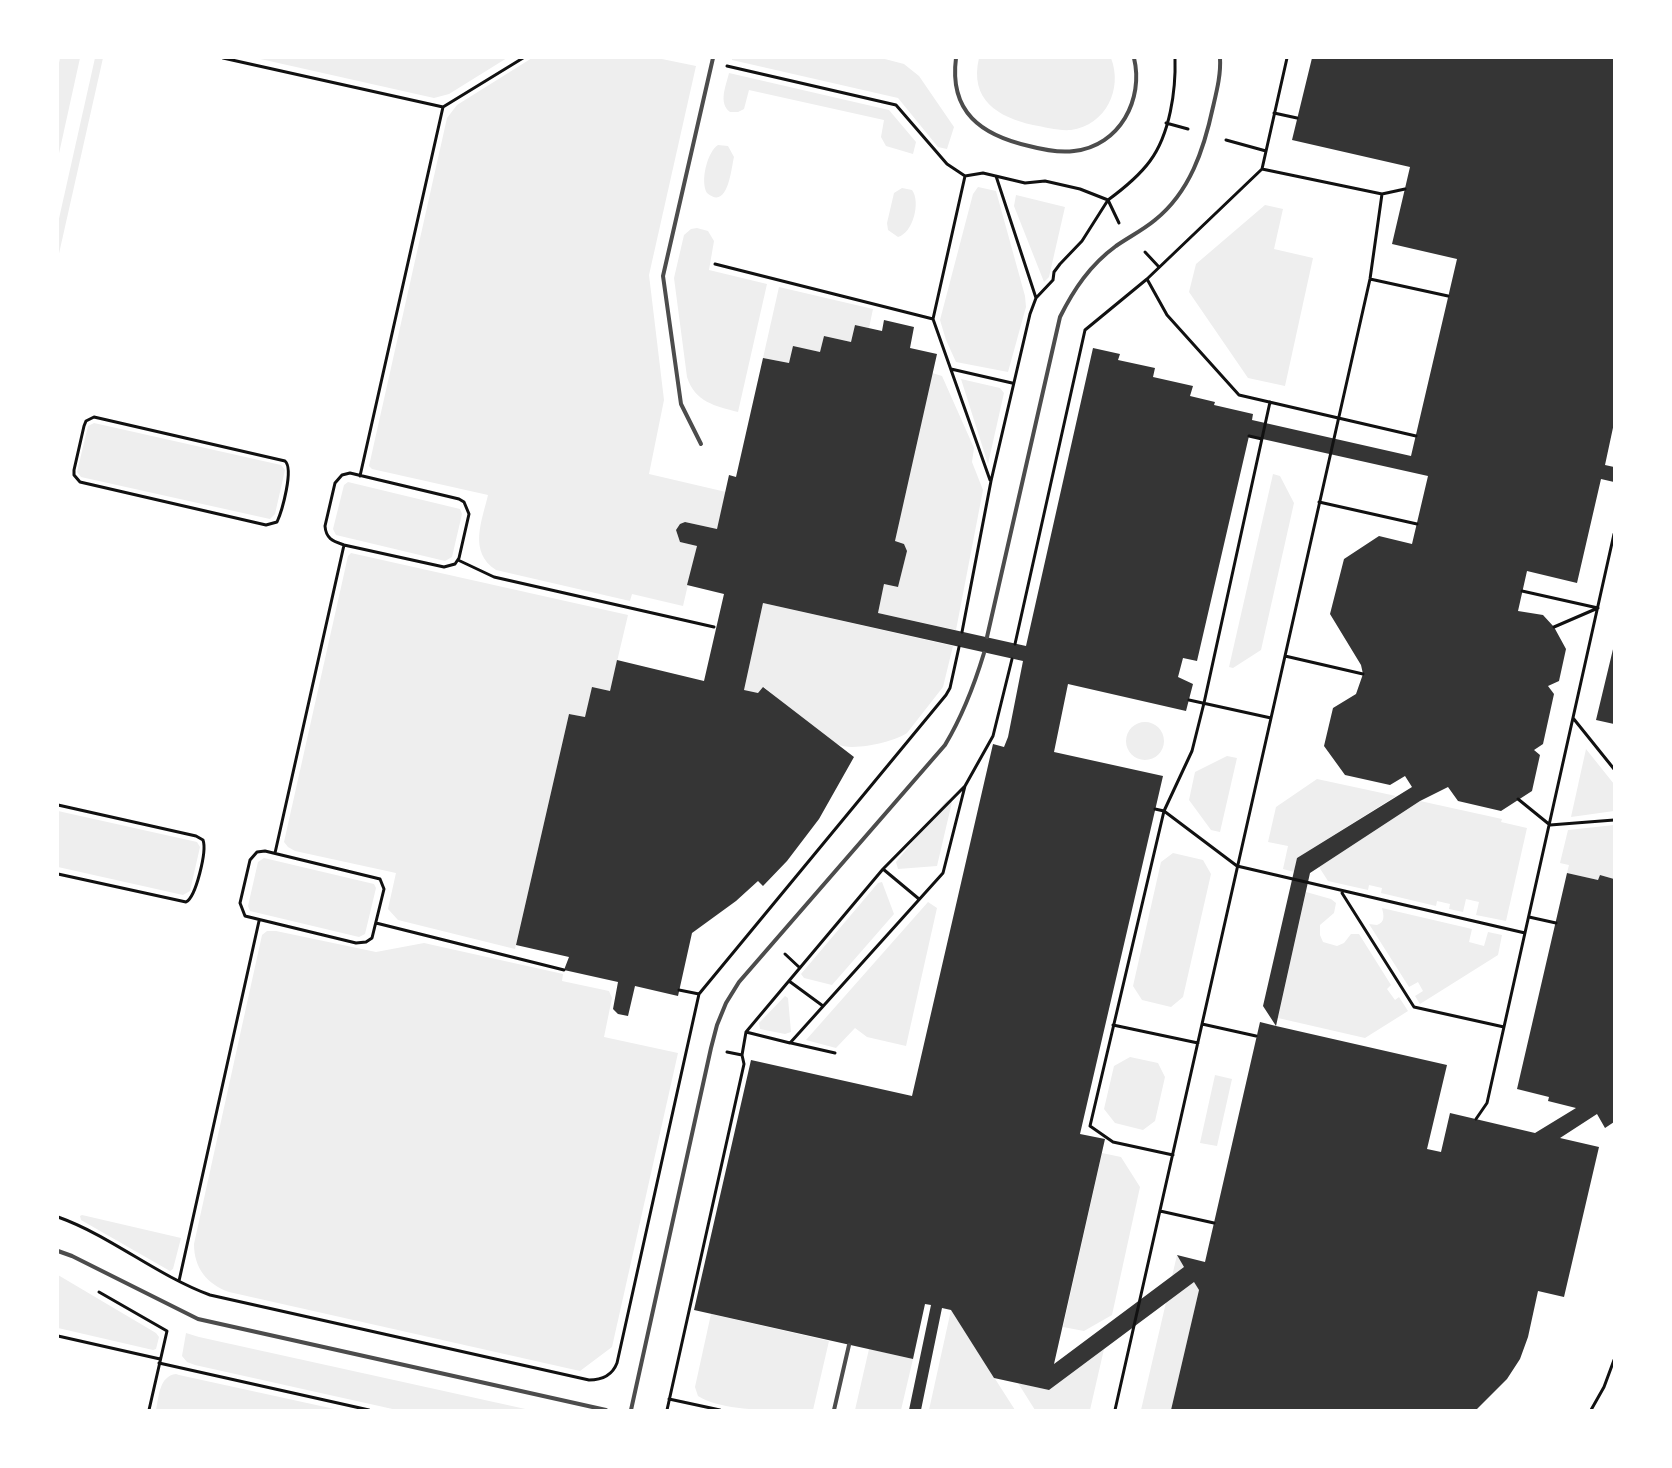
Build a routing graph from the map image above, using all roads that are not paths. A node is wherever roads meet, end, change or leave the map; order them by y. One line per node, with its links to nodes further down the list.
1 (956, 58): 2 (lane)
2 (1134, 58)
3 (1220, 58): 6 (lane)
4 (712, 60): 5 (lane)
5 (701, 444)
6 (987, 637)
7 (984, 653): 11 (lane)
8 (58, 1251): 10 (lane)
9 (849, 1345): 12 (lane)
10 (606, 1410)
11 (632, 1410)
12 (834, 1410)

